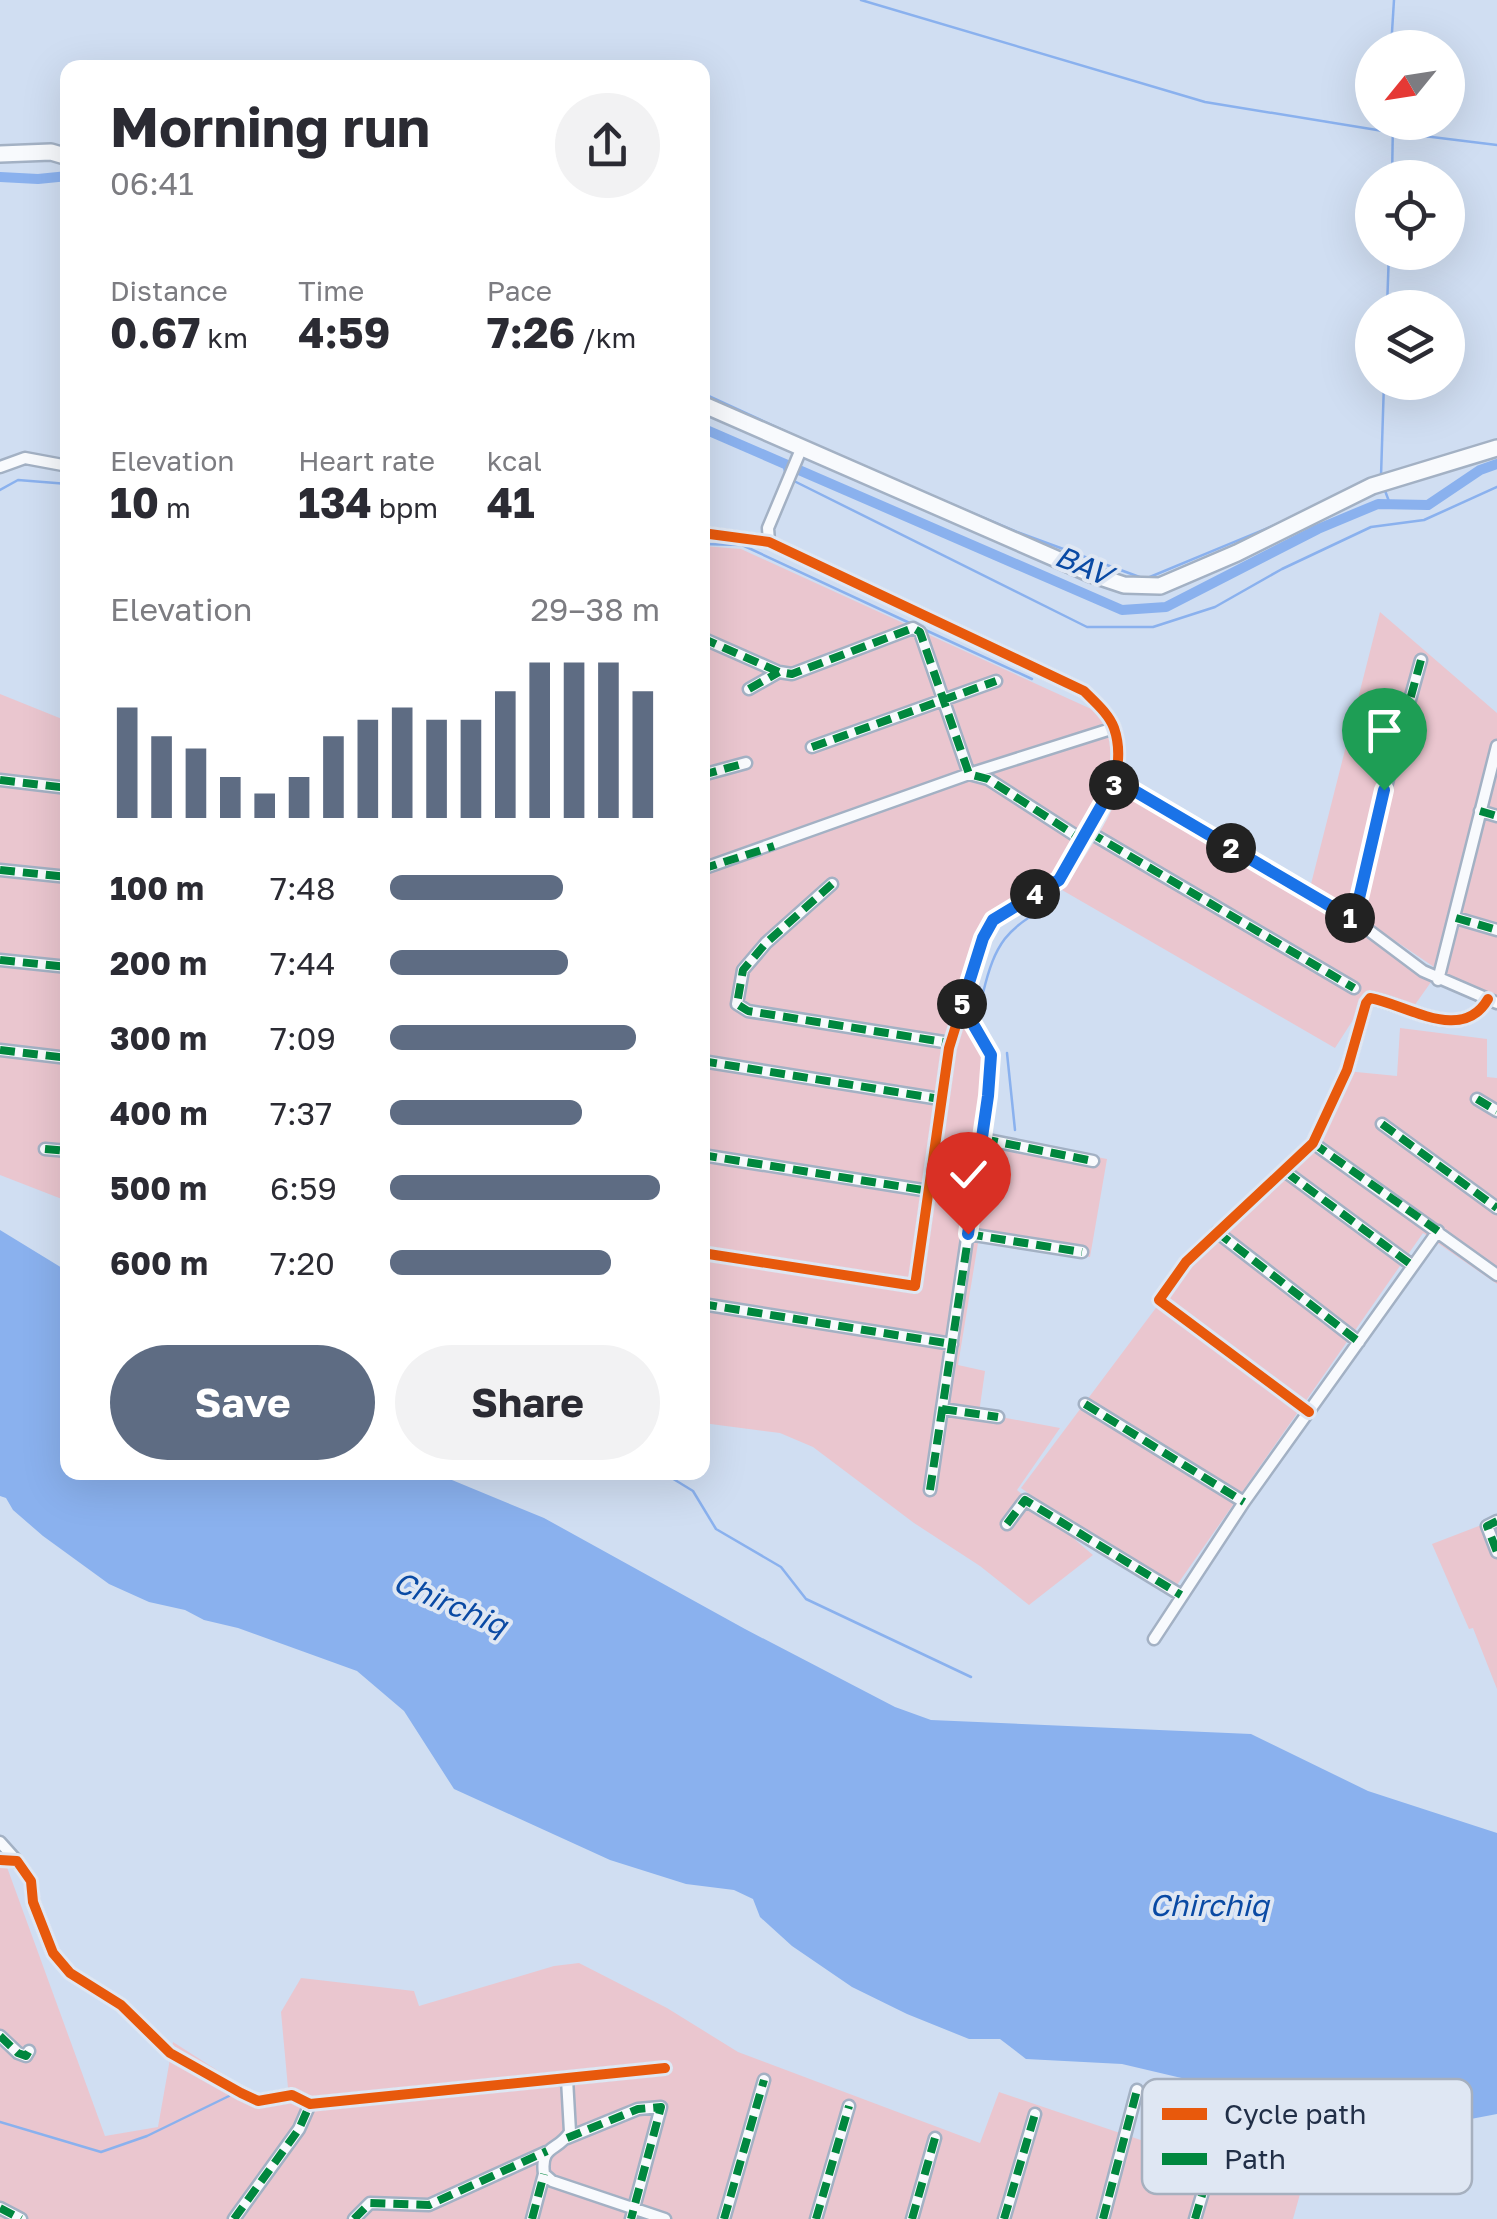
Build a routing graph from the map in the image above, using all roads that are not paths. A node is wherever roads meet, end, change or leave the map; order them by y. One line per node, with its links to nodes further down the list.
1 (0, 154): 2 (street)
2 (60, 154)
3 (710, 408): 5 (street)
4 (1497, 448): 5 (street)
5 (800, 452): 9 (street)
6 (60, 465): 7 (street)
7 (0, 467)
8 (710, 533): 9 (street)
9 (769, 542): 10 (street)
10 (921, 614): 11 (street); 18 (street)
11 (913, 628): 14 (street); 17 (street)
12 (710, 642): 14 (street)
13 (1421, 660): 35 (street)
14 (779, 672): 16 (street)
15 (996, 681): 17 (street)
16 (749, 690)
17 (944, 698): 20 (street); 23 (street)
18 (1114, 728): 23 (street); 25 (street)
19 (1497, 746): 27 (street)
20 (812, 747)
21 (746, 763): 22 (street)
22 (710, 773)
23 (968, 774): 29 (street); 30 (street)
24 (0, 780): 26 (street)
25 (1116, 780): 29 (street); 35 (street)
26 (60, 787)
27 (1480, 811): 28 (street); 34 (street)
28 (1497, 816)
29 (1086, 837): 40 (street); 42 (street)
30 (710, 866)
31 (0, 870): 32 (street)
32 (60, 876)
33 (832, 884): 43 (street)
34 (1456, 918): 36 (street); 39 (street)
35 (1354, 920): 39 (street)
36 (1497, 930)
37 (0, 960): 38 (street)
38 (60, 967)
39 (1438, 980): 41 (street)
40 (1354, 988)
41 (1493, 1001): 52 (street)
42 (962, 1005): 43 (street); 51 (street)
43 (950, 1043): 47 (street)
44 (0, 1050): 45 (street)
45 (60, 1057)
46 (710, 1062): 47 (street)
47 (940, 1099): 58 (street)
48 (1477, 1099): 49 (street)
49 (1497, 1111)
50 (1382, 1124): 59 (street)
51 (982, 1139): 56 (street); 62 (street)
52 (1313, 1144): 57 (street); 60 (street)
53 (45, 1149): 54 (street)
54 (60, 1150)
55 (710, 1156): 58 (street)
56 (1093, 1161)
57 (1286, 1172): 61 (street); 65 (street)
58 (929, 1191): 64 (street)
59 (1497, 1208)
60 (1438, 1231): 65 (street); 66 (street)
61 (1217, 1232): 68 (street); 72 (street)
62 (968, 1234): 63 (street); 69 (street)
63 (1082, 1252)
64 (710, 1253)
65 (1414, 1266): 68 (street)
66 (1497, 1275)
67 (710, 1305): 69 (street)
68 (1359, 1342): 72 (street)
69 (952, 1344): 71 (street)
70 (1084, 1404): 75 (street)
71 (942, 1409): 73 (street); 74 (street)
72 (1309, 1412): 75 (street)
73 (998, 1417)
74 (930, 1490)
75 (1244, 1502): 79 (street)
76 (1497, 1521): 78 (street)
77 (1008, 1524): 79 (street)
78 (1497, 1552)
79 (1181, 1596): 80 (street)
80 (1154, 1638)
81 (0, 1842): 83 (street)
82 (0, 1860): 83 (street)
83 (17, 1861): 90 (street)
84 (0, 2036): 85 (street)
85 (29, 2051)
86 (665, 2068): 87 (street)
87 (567, 2079): 90 (street); 93 (street)
88 (764, 2080): 105 (street)
89 (1137, 2090): 109 (street)
90 (310, 2104): 101 (street)
91 (849, 2106): 106 (street)
92 (1035, 2114): 108 (street)
93 (566, 2138): 95 (street); 99 (street)
94 (935, 2138): 107 (street)
95 (547, 2152): 96 (street); 102 (street)
96 (544, 2174): 99 (street); 103 (street)
97 (1203, 2194): 110 (street)
98 (0, 2208): 100 (street)
99 (632, 2214): 104 (street)
100 (21, 2219)
101 (234, 2219)
102 (354, 2219)
103 (532, 2219)
104 (665, 2219)
105 (724, 2219)
106 (816, 2219)
107 (912, 2219)
108 (1004, 2219)
109 (1103, 2219)
110 (1196, 2219)

